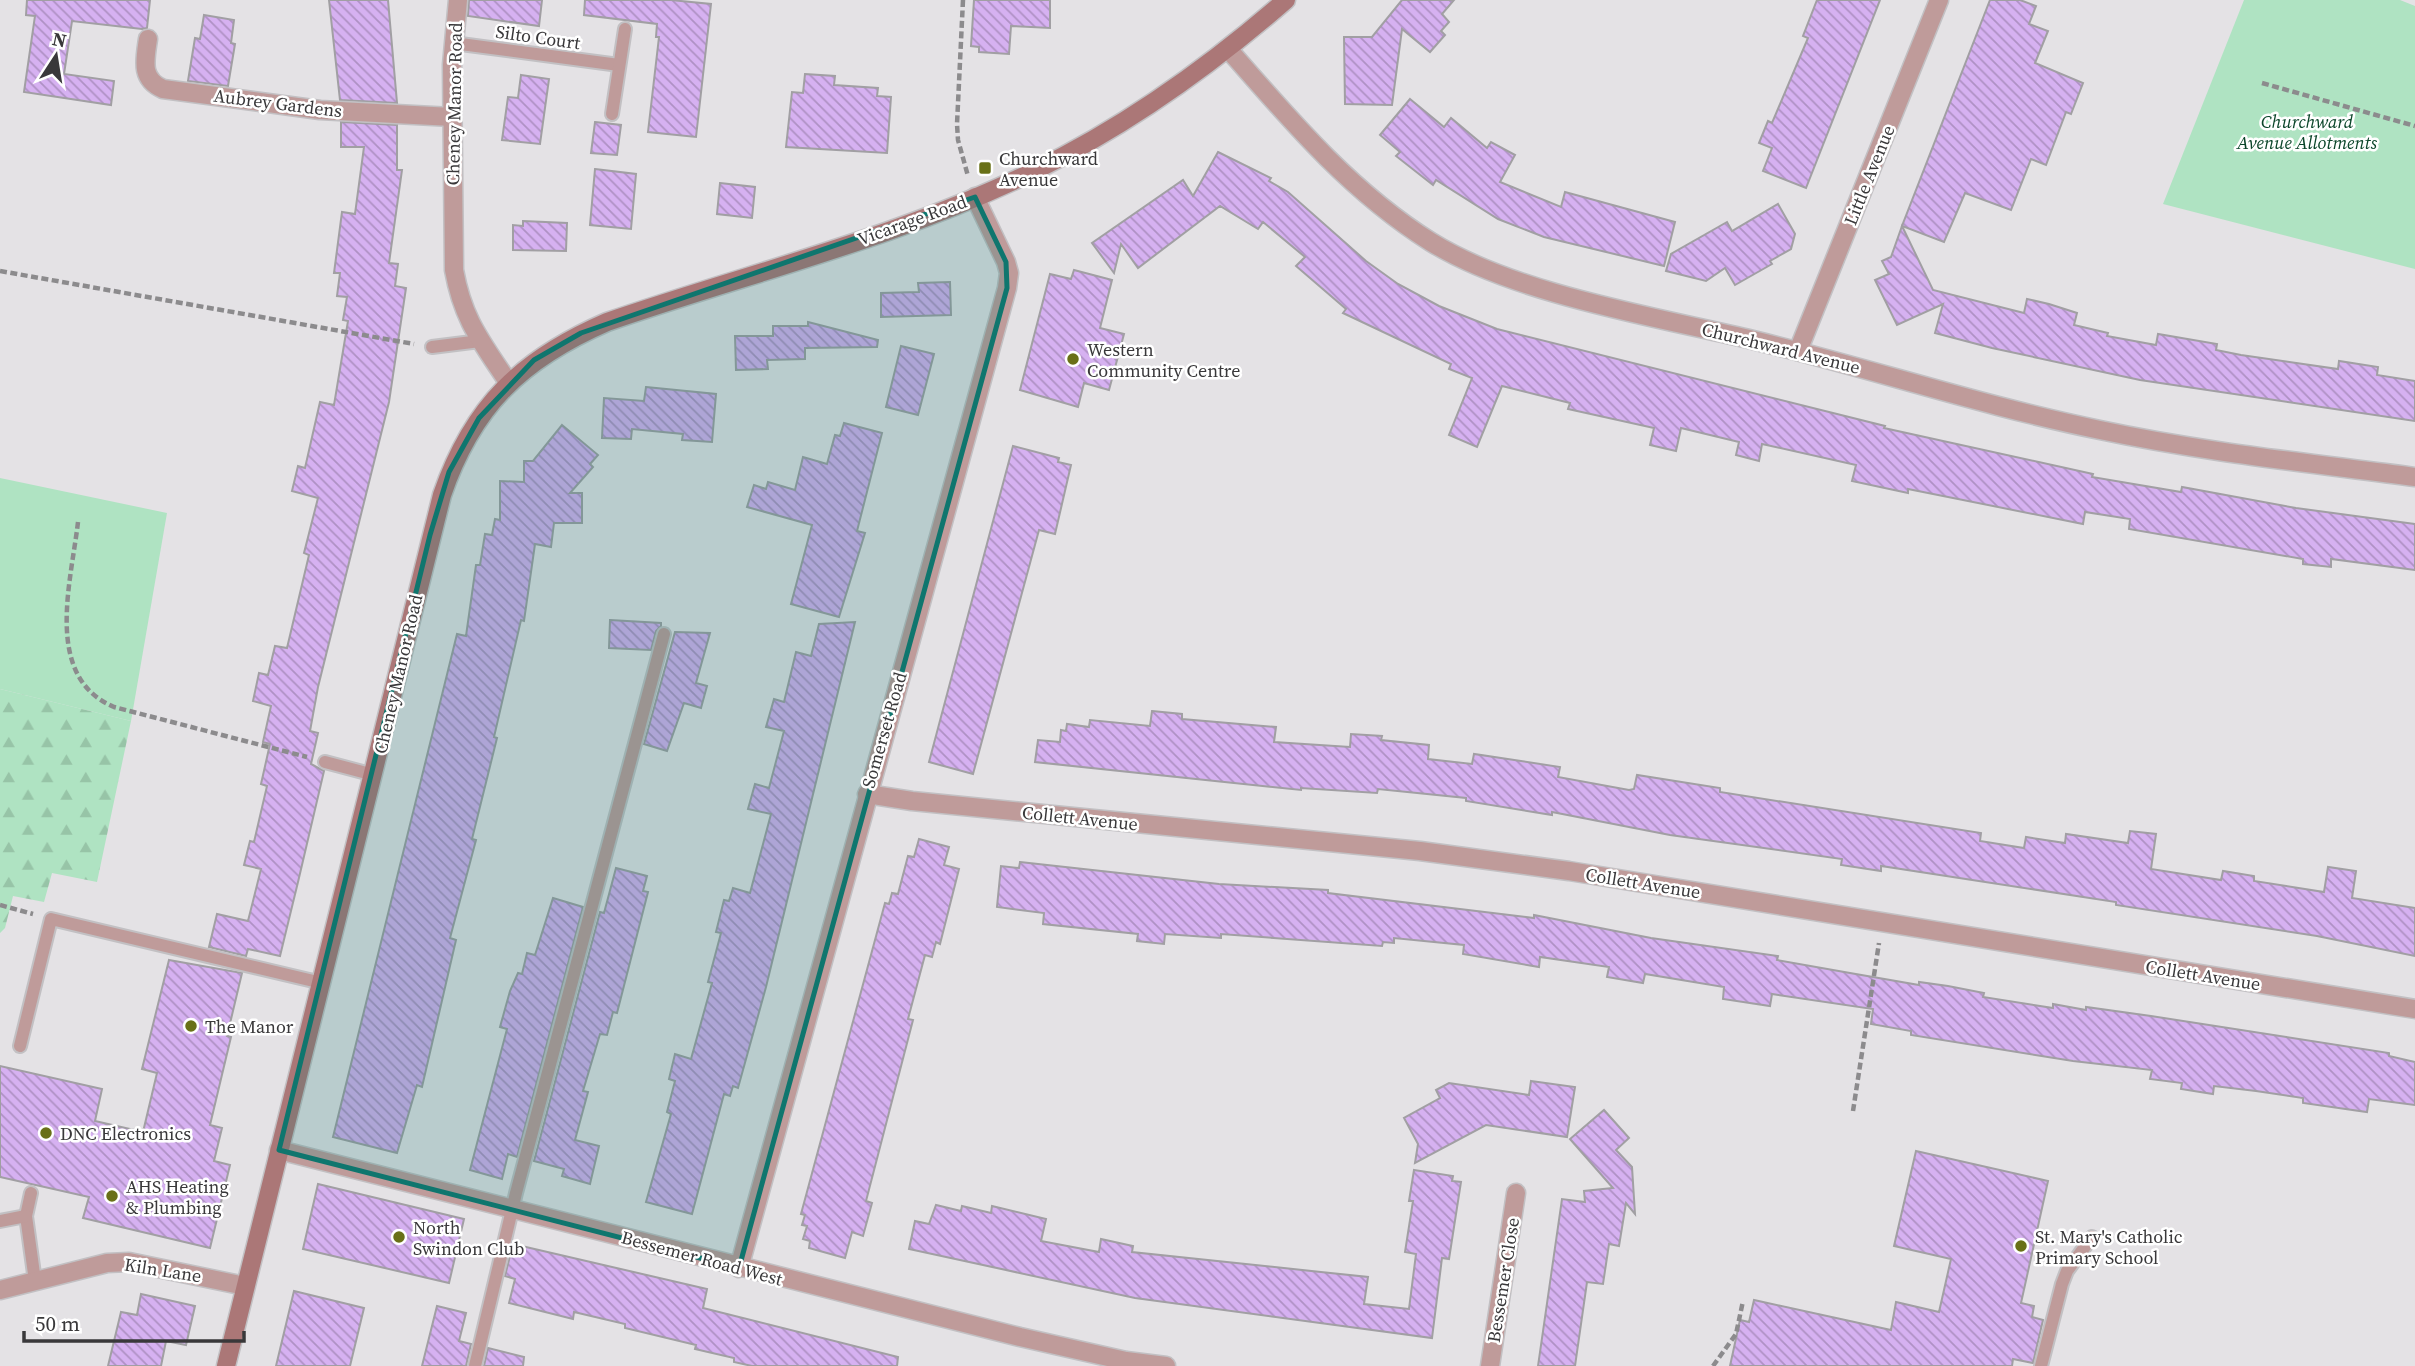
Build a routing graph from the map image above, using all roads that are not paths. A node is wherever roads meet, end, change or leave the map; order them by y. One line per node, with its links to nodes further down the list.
1 (458, 0): 6 (street, Cheney Manor Road)
2 (1286, 0): 7 (main road, Vicarage Road)
3 (1939, 0): 14 (street, Little Avenue)
4 (625, 29): 8 (lane)
5 (148, 39): 10 (street, Aubrey Gardens)
6 (453, 43): 8 (lane, Silto Court); 10 (street, Cheney Manor Road)
7 (1229, 50): 11 (main road, Vicarage Road); 14 (street, Churchward Avenue)
8 (619, 65): 9 (lane)
9 (612, 114)
10 (452, 117): 12 (street, Cheney Manor Road)
11 (975, 197): 15 (main road, Vicarage Road); 20 (street, Somerset Road)
12 (480, 341): 13 (lane); 15 (street, Cheney Manor Road)
13 (432, 347)
14 (1798, 351): 16 (street, Churchward Avenue)
15 (508, 382): 19 (main road, Cheney Manor Road)
16 (2415, 477)
17 (664, 634): 27 (lane)
18 (325, 762): 19 (lane)
19 (374, 775): 21 (main road, Cheney Manor Road)
20 (867, 794): 22 (street, Collett Avenue); 31 (street, Somerset Road)
21 (322, 984): 23 (lane); 24 (main road, Cheney Manor Road)
22 (2415, 1009)
23 (20, 1046)
24 (279, 1150): 27 (street, Bessemer Road West); 33 (main road, Cheney Manor Road)
25 (1516, 1193): 39 (street, Bessemer Close)
26 (31, 1194): 28 (lane)
27 (513, 1208): 31 (street, Bessemer Road West); 37 (lane)
28 (26, 1216): 29 (lane); 32 (lane)
29 (0, 1221)
30 (2092, 1237): 40 (lane)
31 (739, 1268): 35 (street, Bessemer Road West)
32 (35, 1281): 33 (street, Kiln Lane); 34 (street, Kiln Lane)
33 (245, 1286): 36 (main road, Cheney Manor Road)
34 (0, 1290)
35 (1126, 1364): 38 (street)
36 (226, 1366)
37 (475, 1366)
38 (1166, 1366)
39 (1490, 1366)
40 (2041, 1366)

